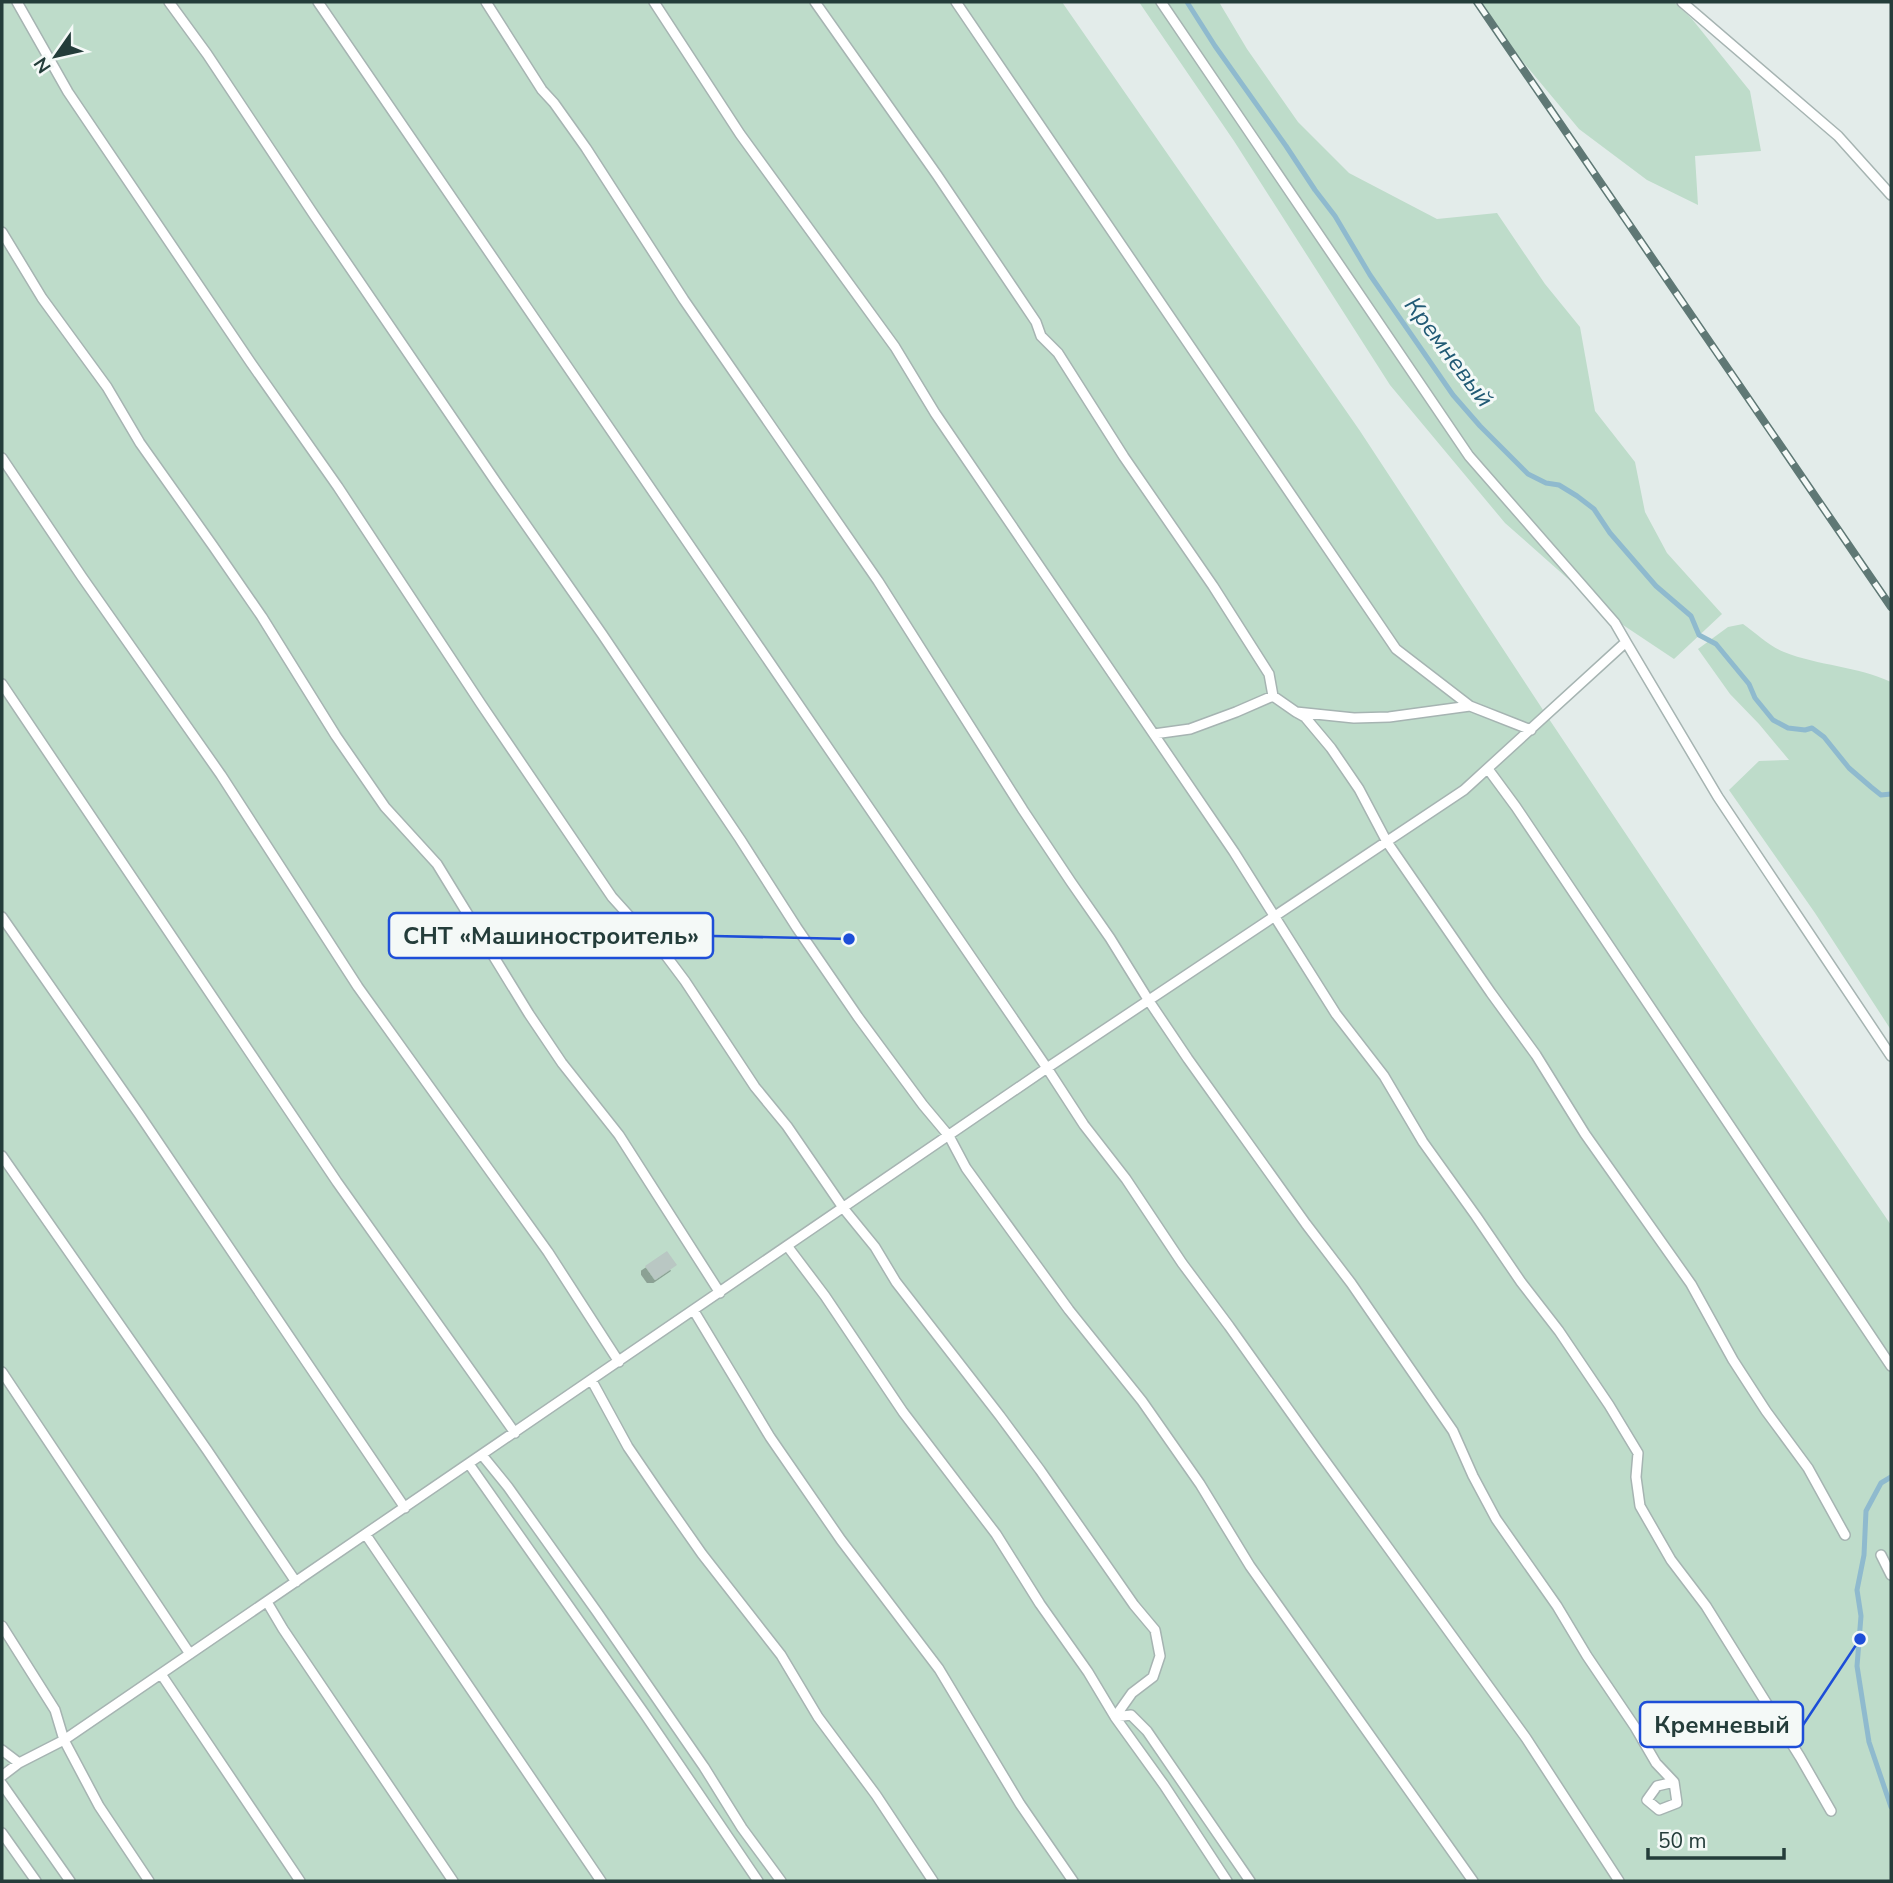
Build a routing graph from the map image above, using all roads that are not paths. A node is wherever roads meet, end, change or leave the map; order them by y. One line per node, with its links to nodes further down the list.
1 (17, 2): 29 (lane)
2 (169, 2): 27 (lane)
3 (318, 2): 26 (lane)
4 (486, 2): 24 (lane)
5 (654, 2): 19 (lane)
6 (815, 2): 15 (lane)
7 (956, 2): 16 (lane)
8 (1161, 2): 13 (lane)
9 (1682, 2): 10 (lane)
10 (1891, 195)
11 (2, 232): 31 (lane)
12 (2, 458): 33 (lane)
13 (1626, 642): 18 (lane); 25 (lane)
14 (2, 684): 37 (lane)
15 (1273, 696): 17 (lane); 19 (lane)
16 (1470, 706): 17 (lane); 18 (lane)
17 (1296, 712): 21 (lane)
18 (1531, 730): 20 (lane)
19 (1154, 734): 23 (lane)
20 (1488, 769): 21 (lane); 34 (lane)
21 (1387, 842): 23 (lane); 42 (lane)
22 (2, 917): 40 (lane)
23 (1276, 917): 24 (lane); 57 (lane)
24 (1149, 1001): 26 (lane); 55 (lane)
25 (1891, 1056)
26 (1047, 1069): 27 (lane); 72 (lane)
27 (949, 1136): 29 (lane); 71 (lane)
28 (2, 1156): 45 (lane)
29 (844, 1209): 30 (lane); 50 (lane)
30 (788, 1247): 31 (lane); 50 (lane)
31 (720, 1293): 32 (lane)
32 (694, 1311): 33 (lane); 68 (lane)
33 (619, 1362): 36 (lane)
34 (1891, 1366)
35 (2, 1372): 48 (lane)
36 (592, 1381): 37 (lane); 67 (lane)
37 (515, 1433): 38 (lane)
38 (482, 1455): 39 (lane); 66 (lane)
39 (469, 1464): 40 (lane); 65 (lane)
40 (405, 1508): 41 (lane)
41 (366, 1535): 45 (lane); 64 (lane)
42 (1846, 1535)
43 (1881, 1555): 44 (lane)
44 (1891, 1575)
45 (296, 1582): 46 (lane)
46 (267, 1602): 48 (lane); 63 (lane)
47 (2, 1626): 51 (lane)
48 (190, 1654): 49 (lane)
49 (161, 1674): 51 (lane); 62 (lane)
50 (1115, 1717): 69 (lane); 70 (lane)
51 (64, 1740): 53 (lane); 61 (lane)
52 (2, 1750): 53 (lane)
53 (19, 1763): 54 (lane)
54 (2, 1776)
55 (1674, 1782)
56 (2, 1784): 60 (lane)
57 (1832, 1811)
58 (2, 1833): 59 (lane)
59 (36, 1881)
60 (70, 1881)
61 (149, 1881)
62 (300, 1881)
63 (453, 1881)
64 (601, 1881)
65 (758, 1881)
66 (781, 1881)
67 (933, 1881)
68 (1073, 1881)
69 (1227, 1881)
70 (1250, 1881)
71 (1473, 1881)
72 (1619, 1881)

